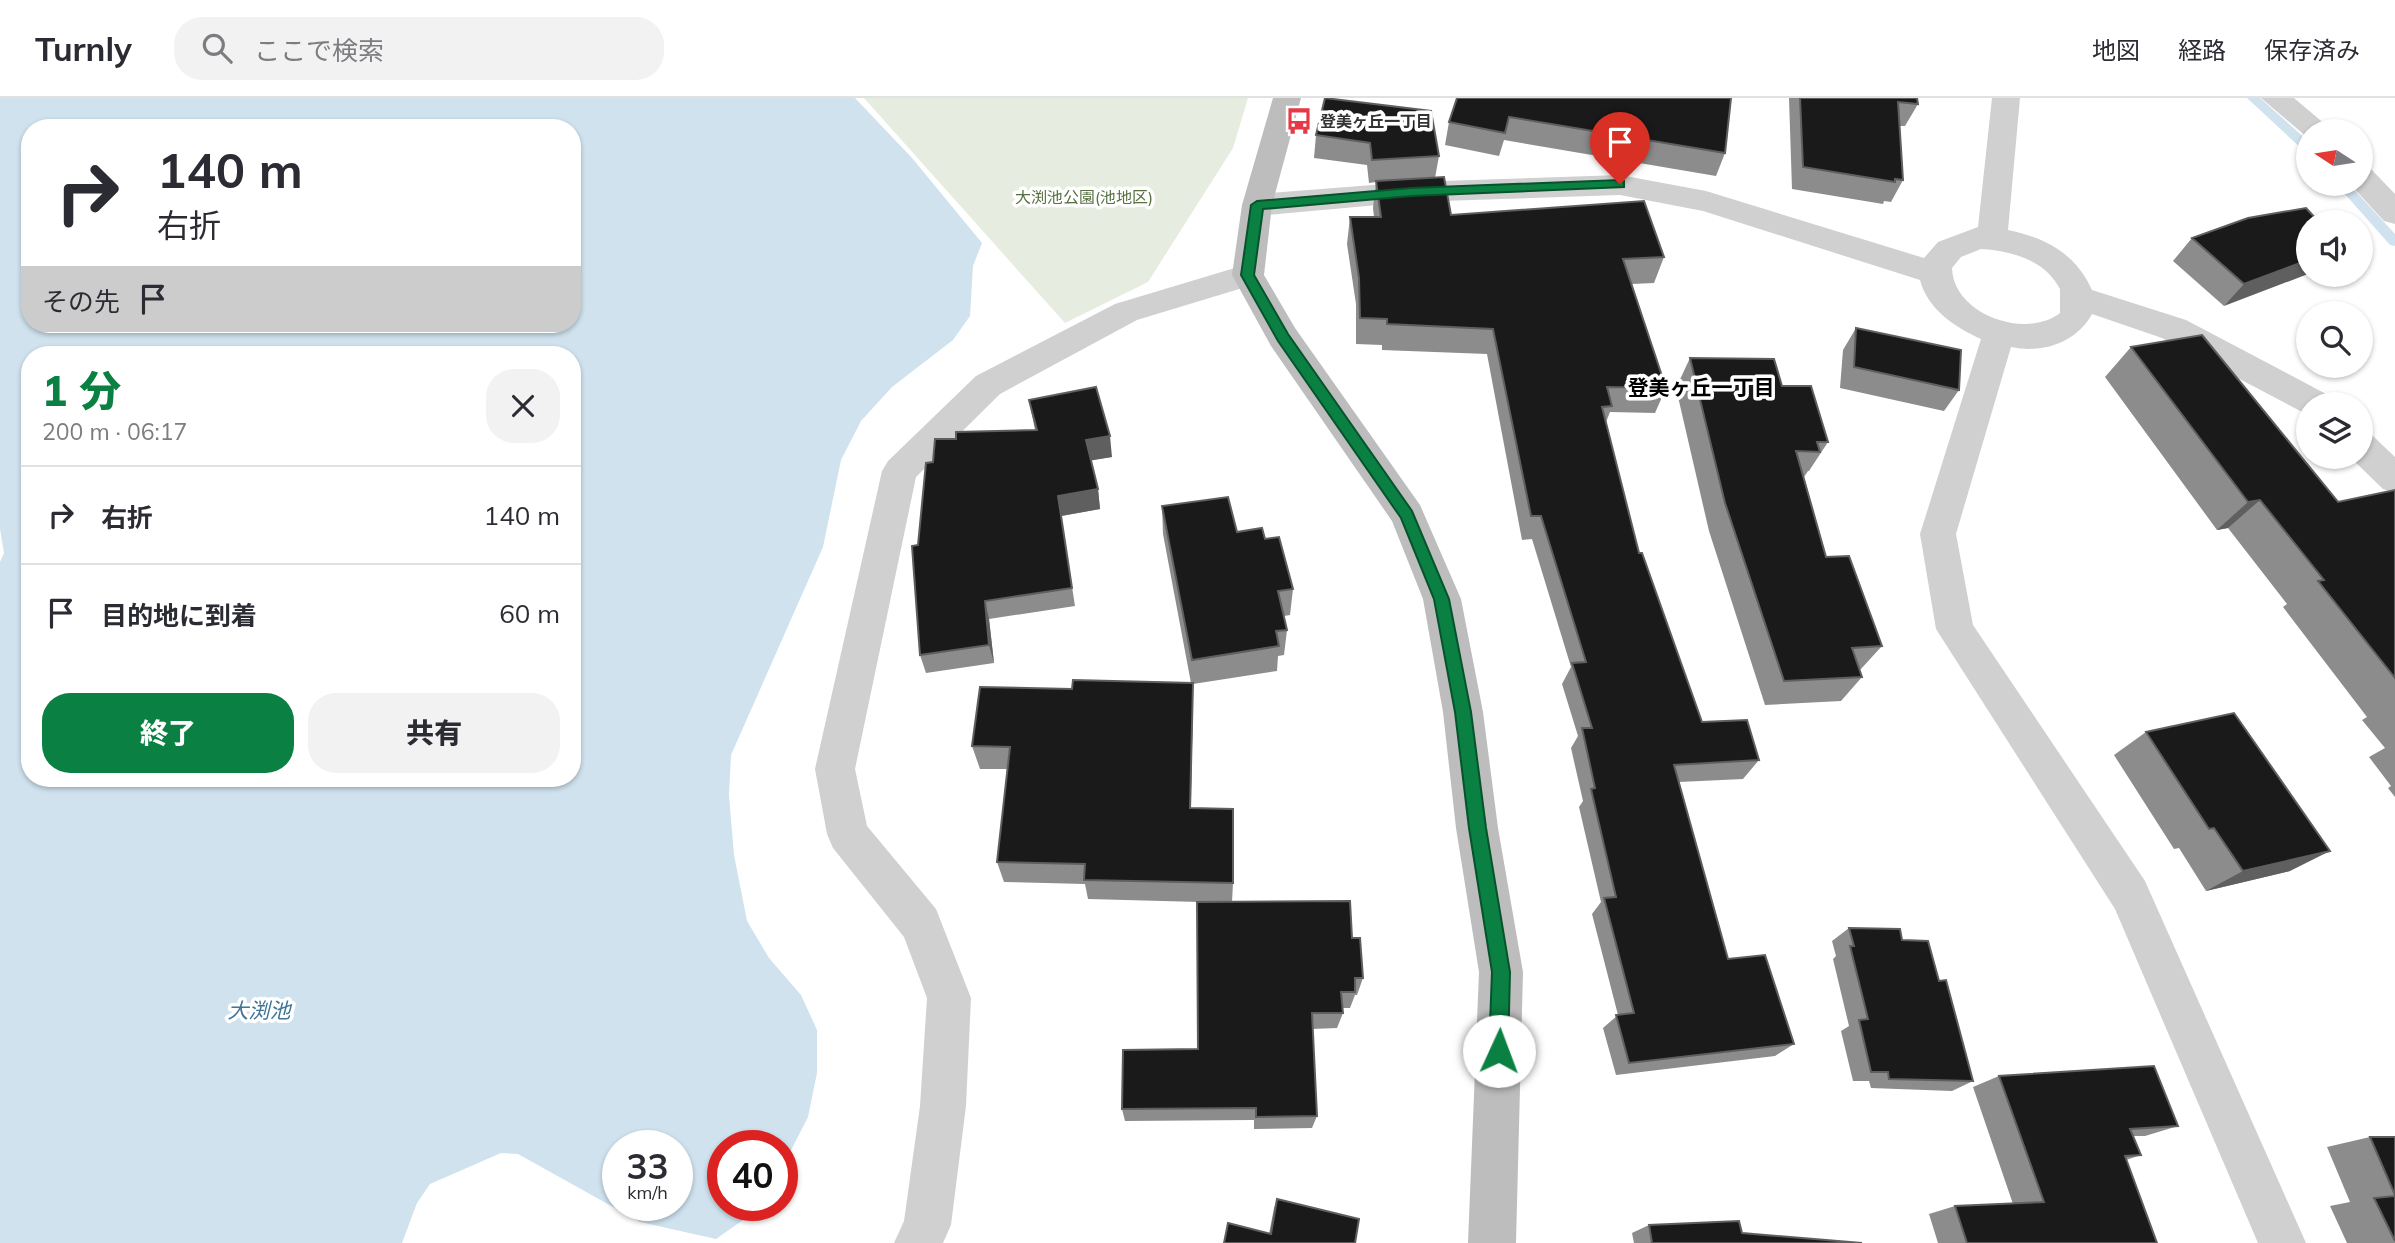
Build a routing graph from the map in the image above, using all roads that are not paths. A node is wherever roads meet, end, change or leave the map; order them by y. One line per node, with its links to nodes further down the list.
1 (1287, 98): 6 (street)
2 (2006, 98): 8 (street)
3 (2275, 98): 4 (street)
4 (2302, 119)
5 (2373, 188): 7 (street)
6 (1257, 205): 9 (street); 10 (street)
7 (2392, 206)
8 (1992, 239): 9 (street); 11 (street)
9 (1934, 273): 12 (street)
10 (1248, 275): 16 (street); 17 (street)
11 (2079, 298): 12 (street); 13 (street)
12 (1999, 333): 18 (street)
13 (2296, 393)
14 (2373, 457): 15 (street)
15 (2395, 478)
16 (918, 1243)
17 (1492, 1243)
18 (2282, 1243)

